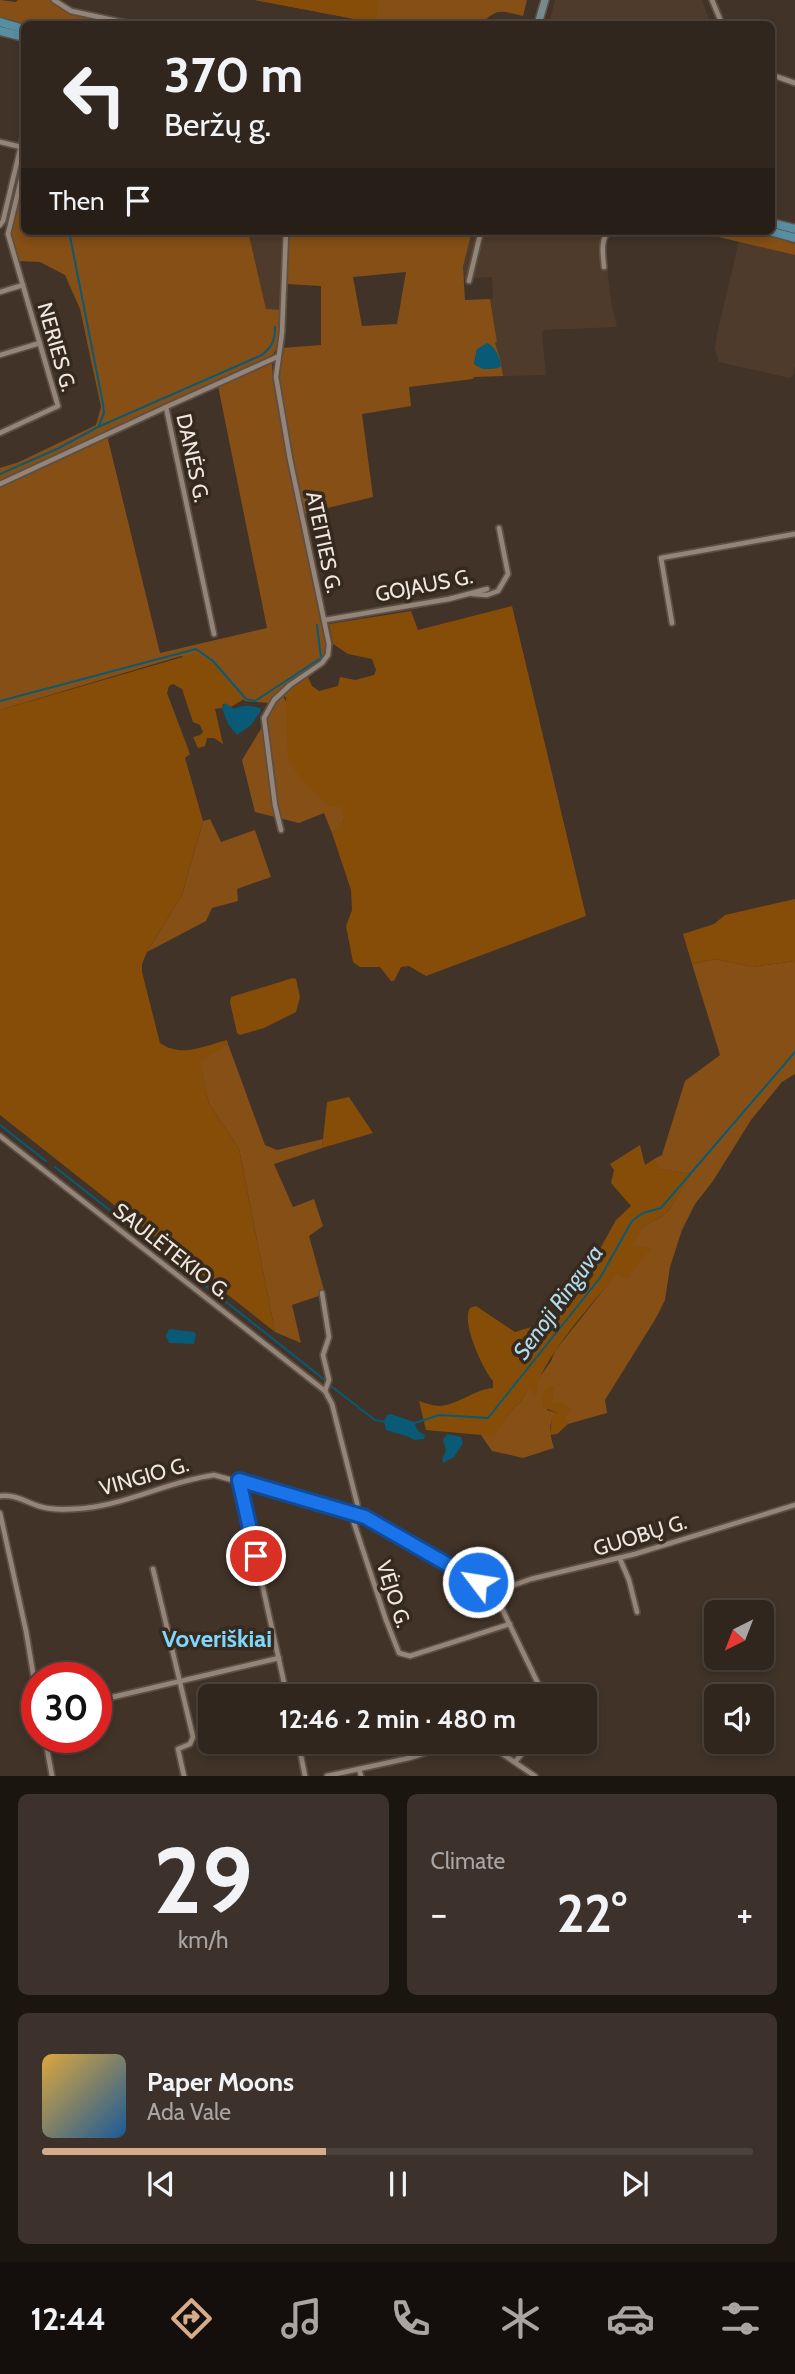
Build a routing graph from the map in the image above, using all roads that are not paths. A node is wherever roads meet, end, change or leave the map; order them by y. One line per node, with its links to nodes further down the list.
1 (54, 0): 4 (street)
2 (545, 0): 5 (main road)
3 (712, 0): 6 (street)
4 (117, 21)
5 (539, 21)
6 (721, 21)
7 (0, 22): 8 (main road)
8 (21, 28)
9 (0, 31): 10 (main road)
10 (21, 36)
11 (775, 76): 12 (street)
12 (795, 83)
13 (0, 142): 15 (street)
14 (21, 144): 15 (street)
15 (20, 147): 18 (street)
16 (21, 180): 27 (street, NERIES G.)
17 (775, 224): 19 (main road)
18 (0, 225)
19 (795, 229)
20 (775, 233): 24 (main road)
21 (286, 235): 31 (street, ATEITIES G.)
22 (480, 235): 26 (street)
23 (607, 235): 25 (street)
24 (795, 238)
25 (604, 267)
26 (469, 281)
27 (23, 285): 28 (street); 29 (street, NERIES G.)
28 (0, 292)
29 (40, 344): 30 (street); 33 (street, NERIES G.)
30 (0, 355)
31 (277, 357): 32 (street, DANĖS G.); 39 (street, ATEITIES G.)
32 (166, 407): 34 (street); 41 (street, DANĖS G.)
33 (0, 433)
34 (0, 484)
35 (499, 528): 38 (street)
36 (795, 534): 40 (street)
37 (487, 589): 38 (street, GOJAUS G.)
38 (469, 593): 39 (street, GOJAUS G.)
39 (325, 620): 42 (street, ATEITIES G.)
40 (672, 624)
41 (214, 634)
42 (281, 830)
43 (0, 1136): 45 (street, SAULĖTEKIO G.)
44 (322, 1293): 45 (street)
45 (326, 1391): 50 (street)
46 (239, 1480): 47 (street, VINGIO G.); 50 (street, VINGIO G.); 56 (street)
47 (0, 1496)
48 (795, 1505): 51 (street, GUOBŲ G.)
49 (0, 1513): 57 (street)
50 (356, 1514): 53 (street, VINGIO G.); 55 (street, VĖJO G.)
51 (620, 1559): 53 (street, GUOBŲ G.); 54 (street)
52 (153, 1569): 58 (street)
53 (494, 1592): 55 (street)
54 (636, 1612)
55 (510, 1624): 60 (street)
56 (279, 1658): 58 (street); 59 (street)
57 (31, 1662)
58 (180, 1681): 61 (street); 70 (street)
59 (285, 1684)
60 (538, 1684)
61 (112, 1696)
62 (48, 1753): 69 (street)
63 (301, 1754): 71 (street)
64 (422, 1754): 68 (street)
65 (503, 1754): 67 (street)
66 (521, 1754): 67 (street)
67 (515, 1762): 74 (street)
68 (359, 1769): 72 (street); 73 (street)
69 (52, 1776)
70 (184, 1776)
71 (305, 1776)
72 (327, 1776)
73 (360, 1776)
74 (535, 1776)

